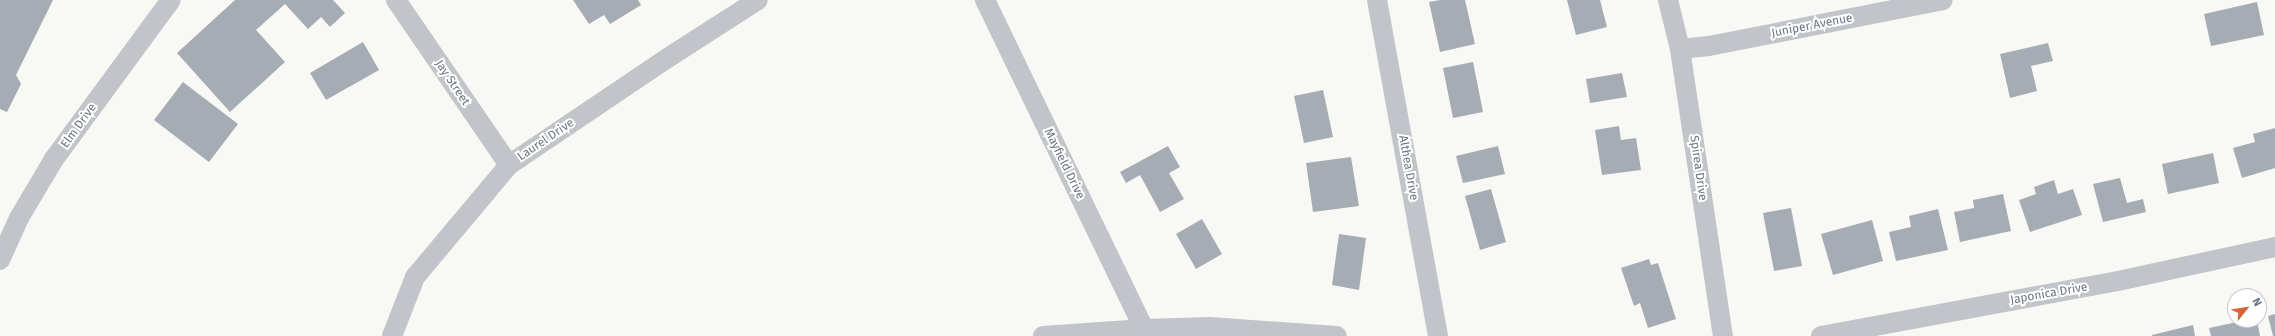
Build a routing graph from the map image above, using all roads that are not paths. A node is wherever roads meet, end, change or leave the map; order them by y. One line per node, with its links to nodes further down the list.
1 (171, 0): 11 (street, Elm Drive)
2 (396, 0): 9 (street, Jay Street)
3 (758, 0): 9 (street, Laurel Drive)
4 (985, 0): 12 (street, Mayfield Drive)
5 (1378, 0): 16 (street, Althea Drive)
6 (1668, 0): 8 (street, Spirea Drive)
7 (1944, 0): 8 (street, Juniper Avenue)
8 (1680, 49): 17 (street, Spirea Drive)
9 (508, 165): 13 (street, Laurel Drive)
10 (2275, 247): 18 (street, Japonica Drive)
11 (0, 260)
12 (1144, 329): 14 (street); 15 (street)
13 (392, 336)
14 (1043, 336)
15 (1337, 336)
16 (1438, 336)
17 (1723, 336)
18 (1821, 336)

